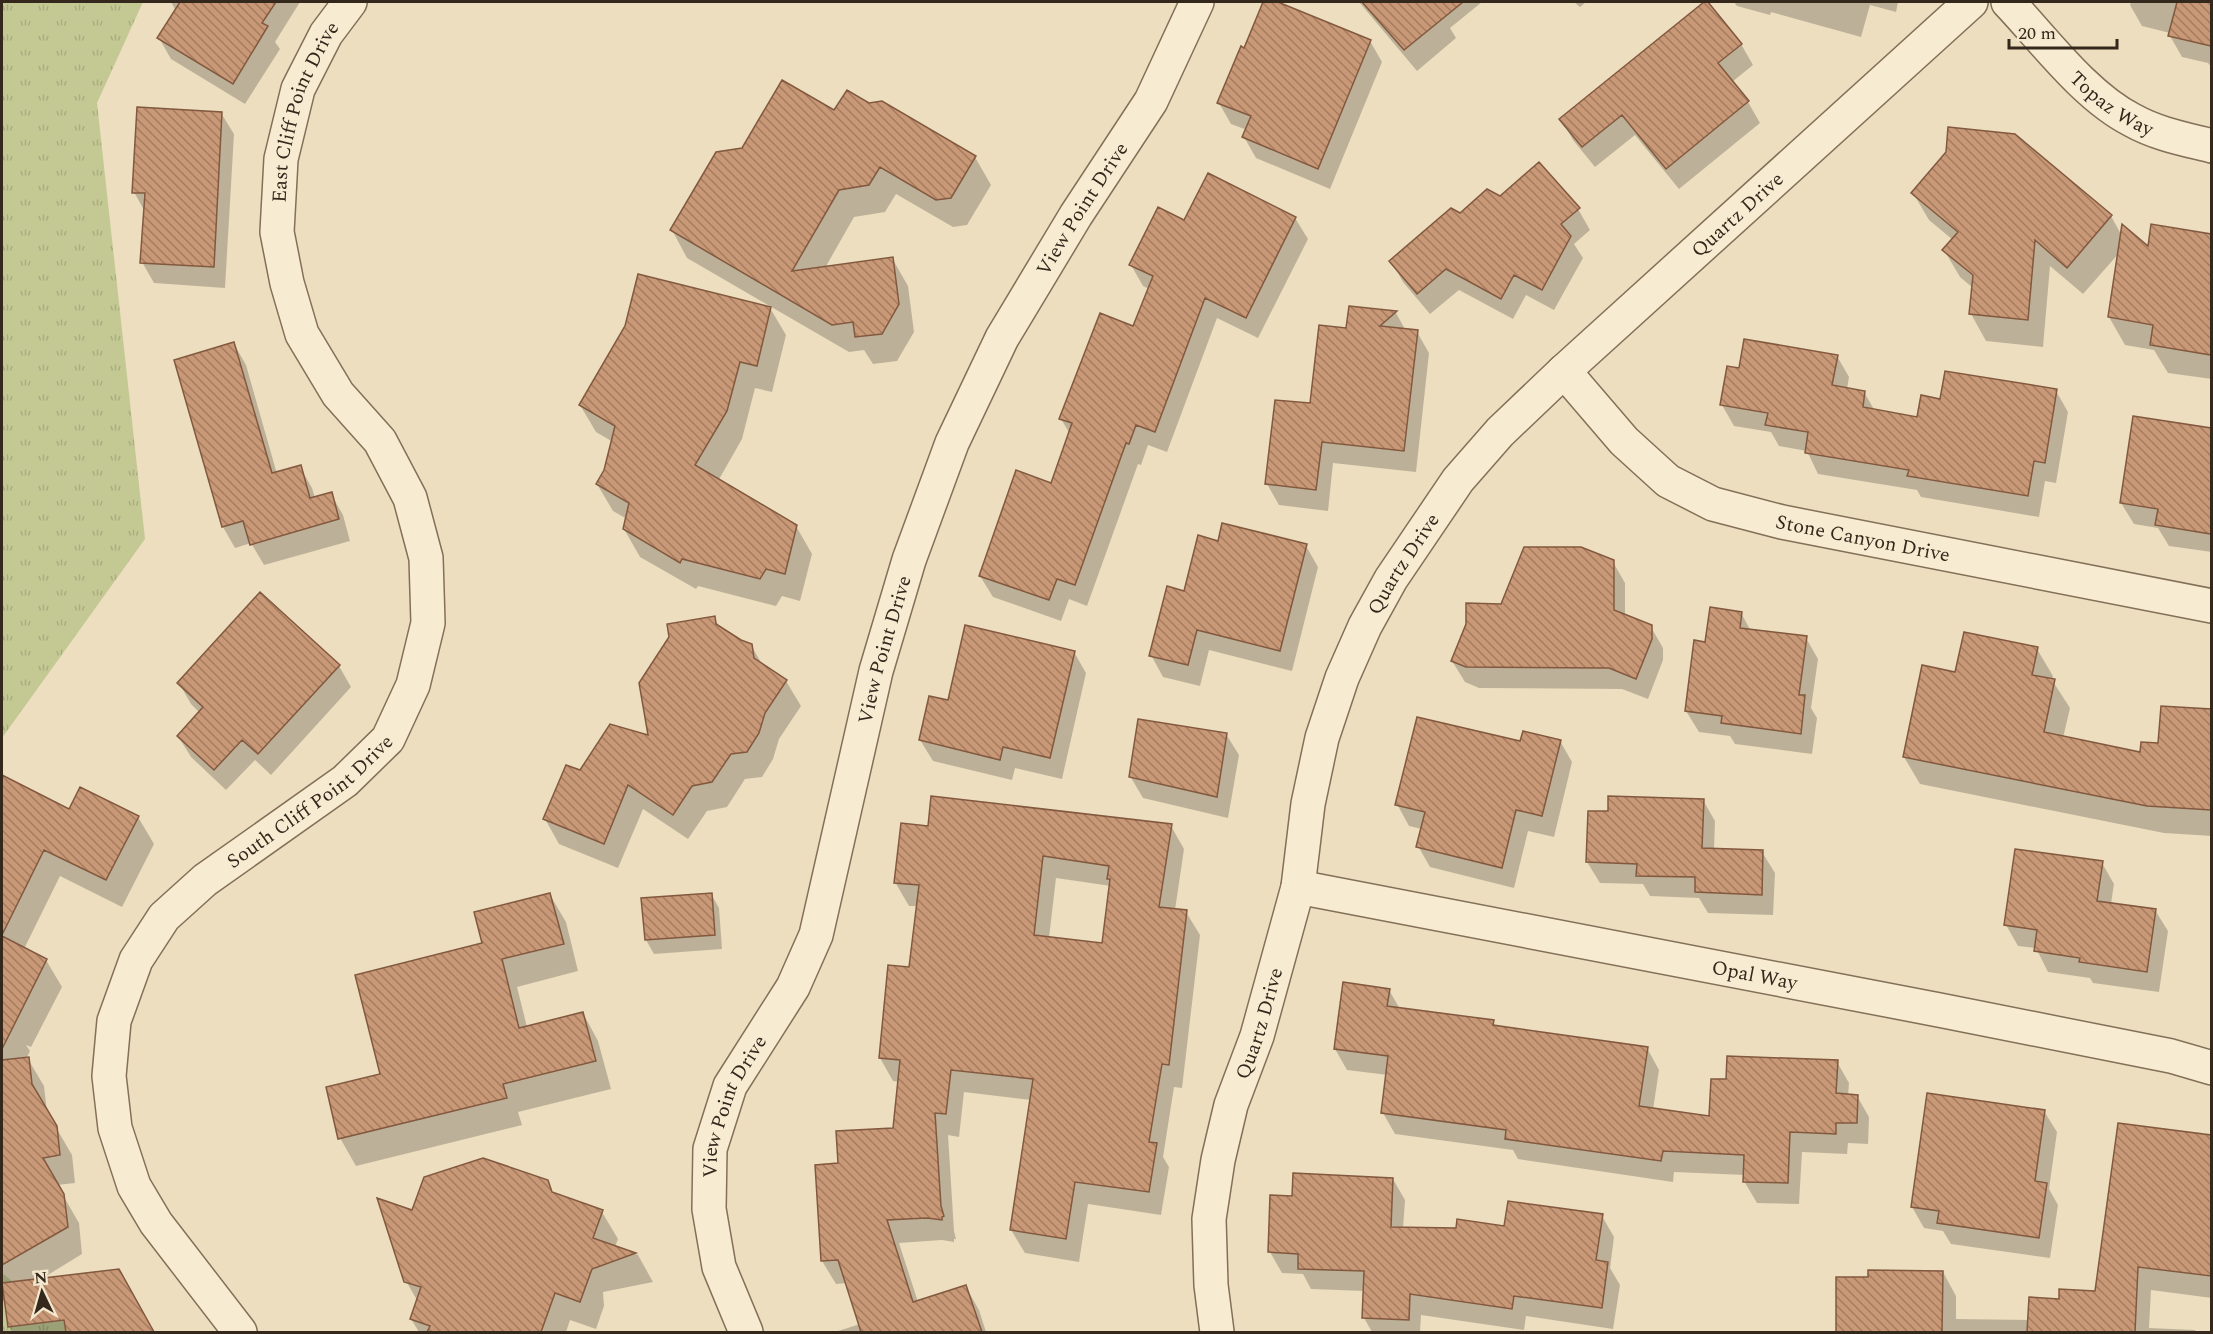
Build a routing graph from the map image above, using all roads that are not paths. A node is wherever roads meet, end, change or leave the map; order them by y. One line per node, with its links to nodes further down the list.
1 (350, 2): 6 (street, East Cliff Point Drive)
2 (1197, 2): 12 (street, View Point Drive)
3 (1971, 2): 7 (street, Quartz Drive)
4 (2008, 2): 5 (street, Topaz Way)
5 (2211, 146)
6 (277, 232): 11 (street, South Cliff Point Drive)
7 (1564, 371): 8 (street, Stone Canyon Drive); 9 (street, Quartz Drive)
8 (2211, 606)
9 (1298, 887): 10 (street, Opal Way); 13 (street, Quartz Drive)
10 (2211, 1068)
11 (240, 1332)
12 (746, 1332)
13 (1217, 1332)

